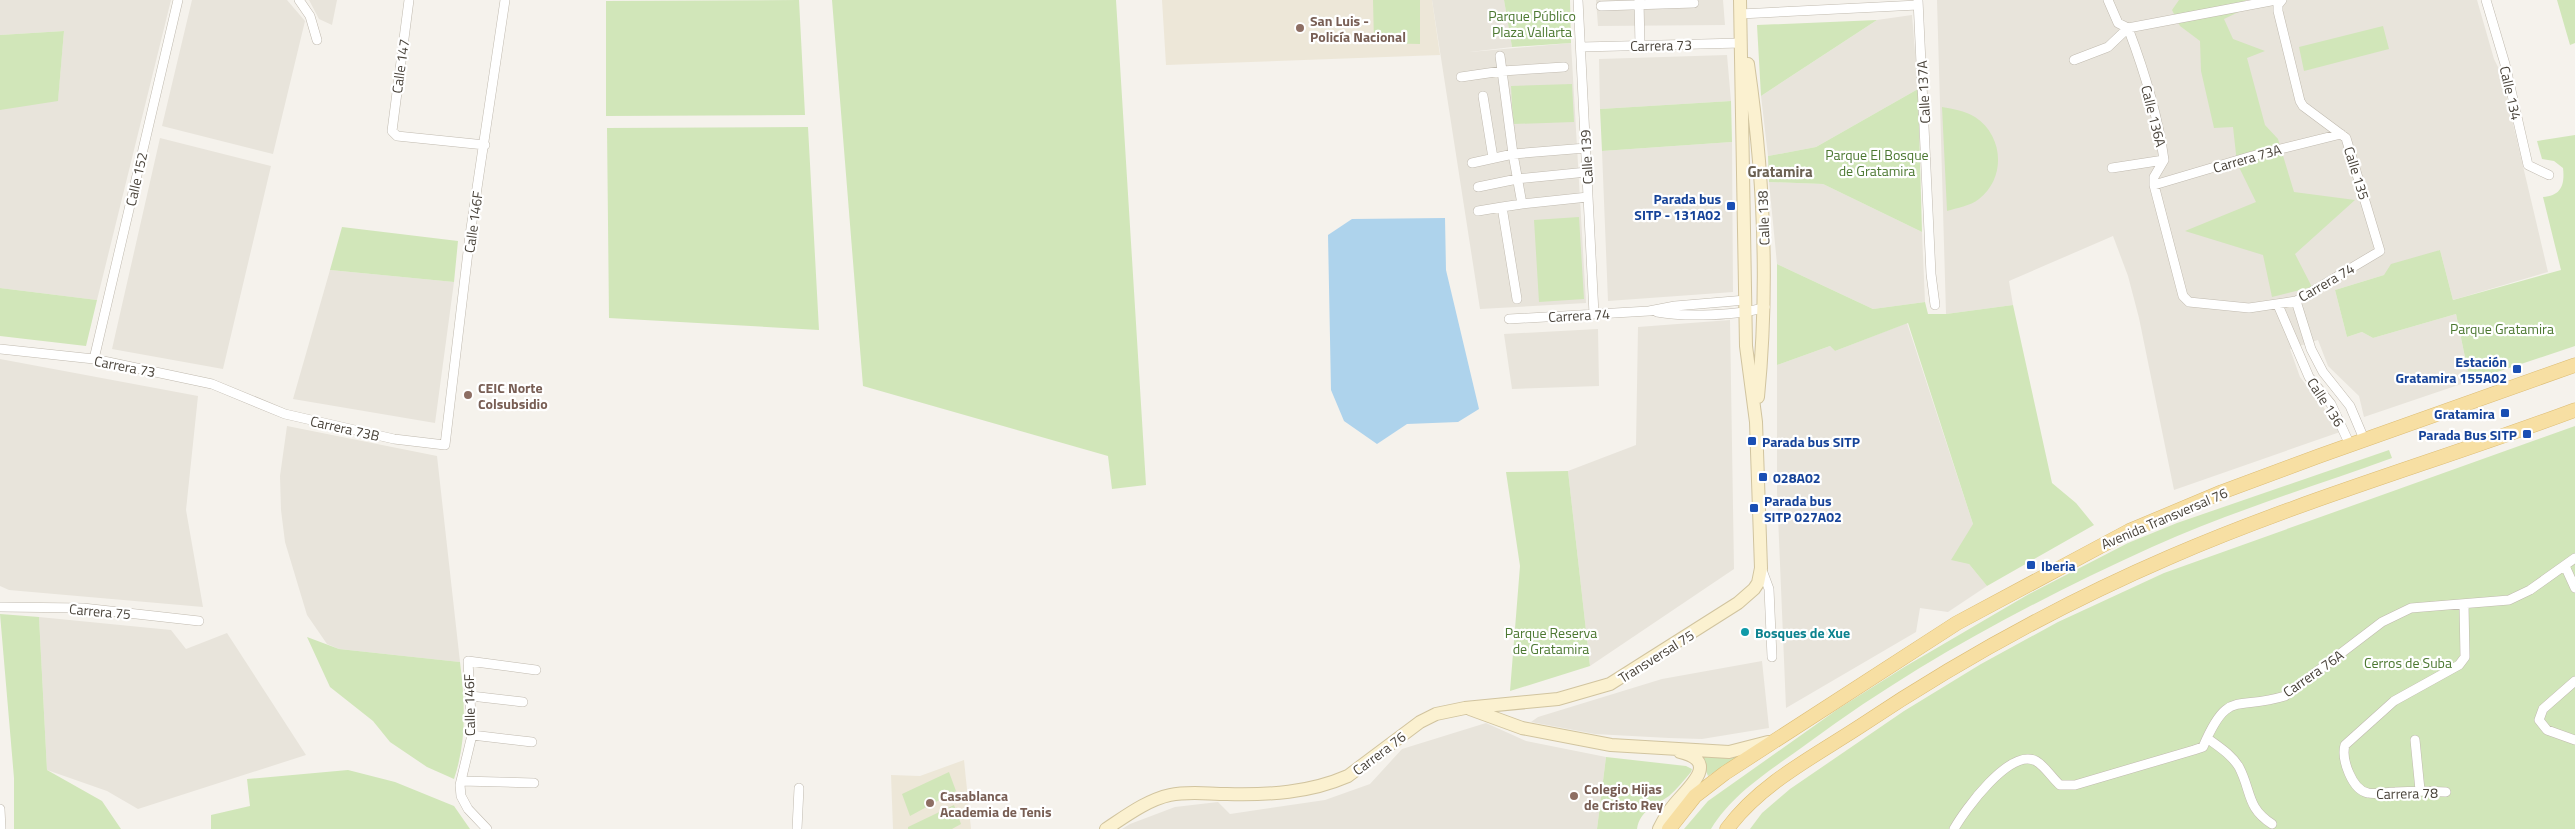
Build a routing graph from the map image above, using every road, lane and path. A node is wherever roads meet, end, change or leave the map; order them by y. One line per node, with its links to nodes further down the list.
1 (178, 0): 57 (street, Calle 152)
2 (299, 0): 17 (street)
3 (409, 0): 28 (street, Calle 147)
4 (505, 0): 28 (street, Calle 146F)
5 (1578, 0): 20 (street, Calle 139)
6 (1740, 0): 15 (main road, Calle 138)
7 (2108, 0): 16 (street, Calle 136A)
8 (2276, 0): 16 (street)
9 (2282, 0): 27 (street, Calle 135)
10 (2486, 0): 36 (street, Calle 134)
11 (1639, 2): 13 (street); 14 (street); 19 (street)
12 (1918, 2): 15 (street); 49 (street, Calle 137A)
13 (1694, 3)
14 (1600, 6)
15 (1740, 14): 18 (main road, Calle 138); 44 (main road, Calle 138)
16 (2128, 28): 22 (street); 32 (street, Calle 136A)
17 (317, 40)
18 (1741, 43): 19 (street, Carrera 73); 45 (main road, Calle 138)
19 (1640, 46): 20 (street, Carrera 73)
20 (1581, 47): 29 (street, Calle 139)
21 (1500, 56): 24 (street)
22 (2074, 60)
23 (1564, 67): 24 (street)
24 (1502, 71): 25 (street); 30 (street)
25 (1461, 77)
26 (1483, 96): 31 (street)
27 (2341, 134): 38 (street, Carrera 73A); 46 (street, Calle 135)
28 (485, 145): 64 (street, Calle 146F)
29 (1586, 148): 30 (street); 35 (street, Calle 139)
30 (1513, 154): 31 (street); 37 (street)
31 (1493, 158): 33 (street)
32 (2164, 160): 34 (street); 38 (street, Calle 136A)
33 (1472, 163)
34 (2112, 168)
35 (1587, 172): 37 (street); 40 (street, Calle 139)
36 (2549, 175)
37 (1518, 178): 39 (street); 41 (street)
38 (2154, 185): 50 (street, Carrera 74)
39 (1478, 186)
40 (1588, 197): 41 (street); 52 (street, Calle 139)
41 (1522, 204): 42 (street)
42 (1502, 207): 43 (street); 47 (street)
43 (1478, 211)
44 (1764, 235): 45 (main road); 51 (main road, Calle 138)
45 (1744, 236): 51 (main road, Calle 138)
46 (2380, 250): 48 (street, Carrera 74)
47 (1517, 299)
48 (2296, 301): 50 (street, Carrera 74); 55 (street, Calle 136)
49 (1935, 305)
50 (2278, 305): 56 (street, Calle 136)
51 (1752, 307): 52 (street, Carrera 74); 61 (main road, Calle 138); 61 (main road, Calle 138)
52 (1594, 314): 53 (street, Carrera 74)
53 (1509, 319)
54 (0, 349): 57 (street, Carrera 73)
55 (2312, 349): 56 (street); 62 (street, Calle 136)
56 (2298, 352): 63 (street, Calle 136)
57 (94, 359): 59 (street, Carrera 73)
58 (2575, 365): 62 (main road, Avenida Transversal 76)
59 (247, 398): 64 (street, Carrera 73B)
60 (2575, 410): 100 (main road)
61 (1756, 422): 67 (main road, Calle 138)
62 (2364, 439): 63 (main road, Avenida Transversal 76)
63 (2350, 445): 81 (main road, Avenida Transversal 76)
64 (445, 446)
65 (2575, 558): 66 (street, Carrera 76A)
66 (2565, 566): 68 (street); 69 (street, Carrera 76A)
67 (1761, 568): 72 (street, Calle 138); 77 (main road, Transversal 75)
68 (2575, 588)
69 (2464, 605): 82 (street, Carrera 76A); 90 (street, Carrera 78)
70 (0, 607): 71 (street, Carrera 75)
71 (199, 621)
72 (1772, 657)
73 (536, 670): 75 (street, Calle 146F)
74 (2575, 681): 84 (street)
75 (471, 696): 76 (street); 80 (street, Calle 146F)
76 (523, 702)
77 (1524, 703): 78 (main road, Transversal 75); 79 (main road)
78 (1465, 708): 79 (main road); 97 (main road, Carrera 76)
79 (1522, 728): 86 (main road)
80 (472, 735): 85 (street); 87 (street, Calle 146F)
81 (1784, 735): 86 (main road); 99 (main road, Avenida Transversal 76)
82 (2207, 738): 93 (street); 101 (street, Carrera 76A)
83 (2415, 740): 90 (street)
84 (2575, 740)
85 (532, 742)
86 (1653, 746): 98 (main road)
87 (461, 781): 88 (street); 95 (street, Calle 146F)
88 (534, 783)
89 (799, 788): 96 (street)
90 (2420, 790): 91 (street, Carrera 78)
91 (2446, 792)
92 (0, 809): 94 (street)
93 (2272, 824)
94 (1, 829)
95 (487, 829)
96 (797, 829)
97 (1106, 829)
98 (1659, 829)
99 (1669, 829)
100 (1728, 829)
101 (1954, 829)

